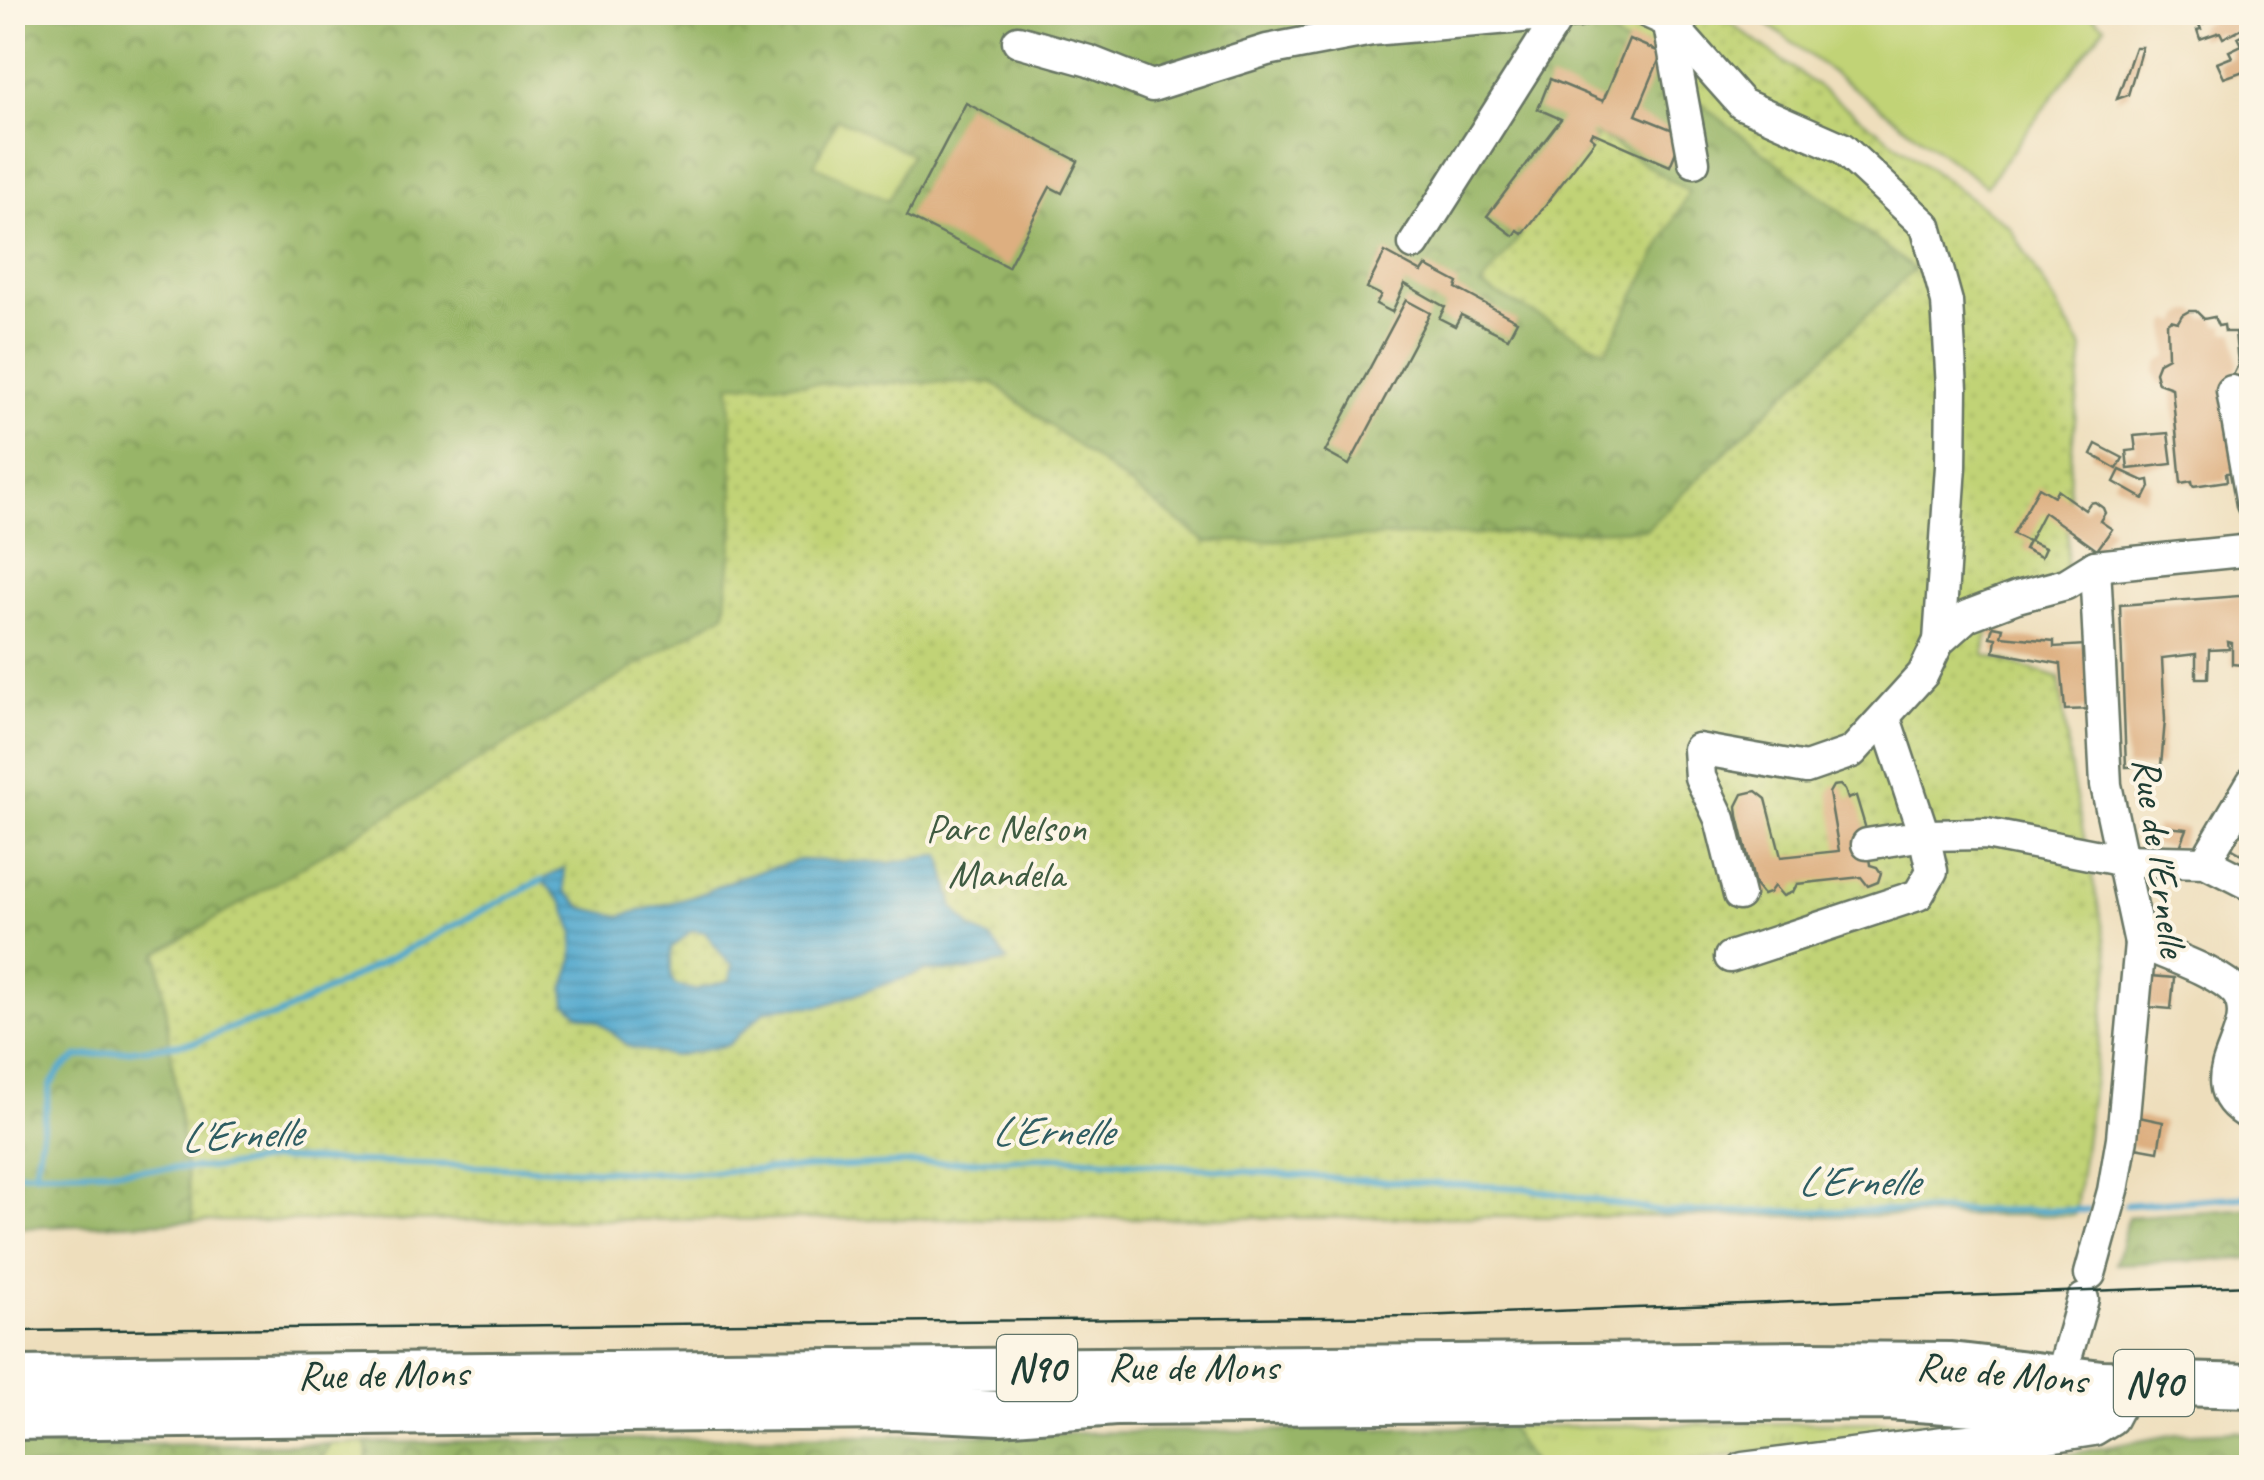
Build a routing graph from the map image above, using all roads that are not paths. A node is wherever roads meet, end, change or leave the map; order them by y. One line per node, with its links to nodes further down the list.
1 (1569, 13): 3 (street); 5 (street)
2 (1662, 16): 4 (street); 10 (street)
3 (1018, 41)
4 (1694, 162)
5 (1414, 244)
6 (2232, 391): 7 (street)
7 (2252, 504)
8 (2252, 550): 9 (street)
9 (2096, 566): 10 (street); 15 (street, Rue de l'Ernelle)
10 (1939, 641): 11 (street)
11 (1885, 718): 13 (street); 18 (street)
12 (2252, 782): 16 (street)
13 (1924, 835): 14 (street); 15 (street); 20 (street)
14 (1868, 844)
15 (2120, 860): 16 (street); 19 (street, Rue de l'Ernelle)
16 (2206, 862): 17 (street)
17 (2252, 886)
18 (1739, 895)
19 (2140, 944): 21 (street); 24 (street, Rue de l'Ernelle)
20 (1730, 957)
21 (2252, 1116)
22 (12, 1378): 24 (highway, Rue de Mons / N90)
23 (2252, 1386): 24 (highway, Rue de Mons / N90)
24 (2052, 1391): 25 (highway, Rue de Mons / N90); 28 (highway, Rue de Mons / N90)
25 (2120, 1404): 26 (highway, Rue de Mons / N90); 28 (street)
26 (2252, 1411)
27 (12, 1418): 28 (highway, Rue de Mons / N90)
28 (1983, 1426): 29 (street)
29 (1945, 1455): 30 (street)
30 (1743, 1468)

